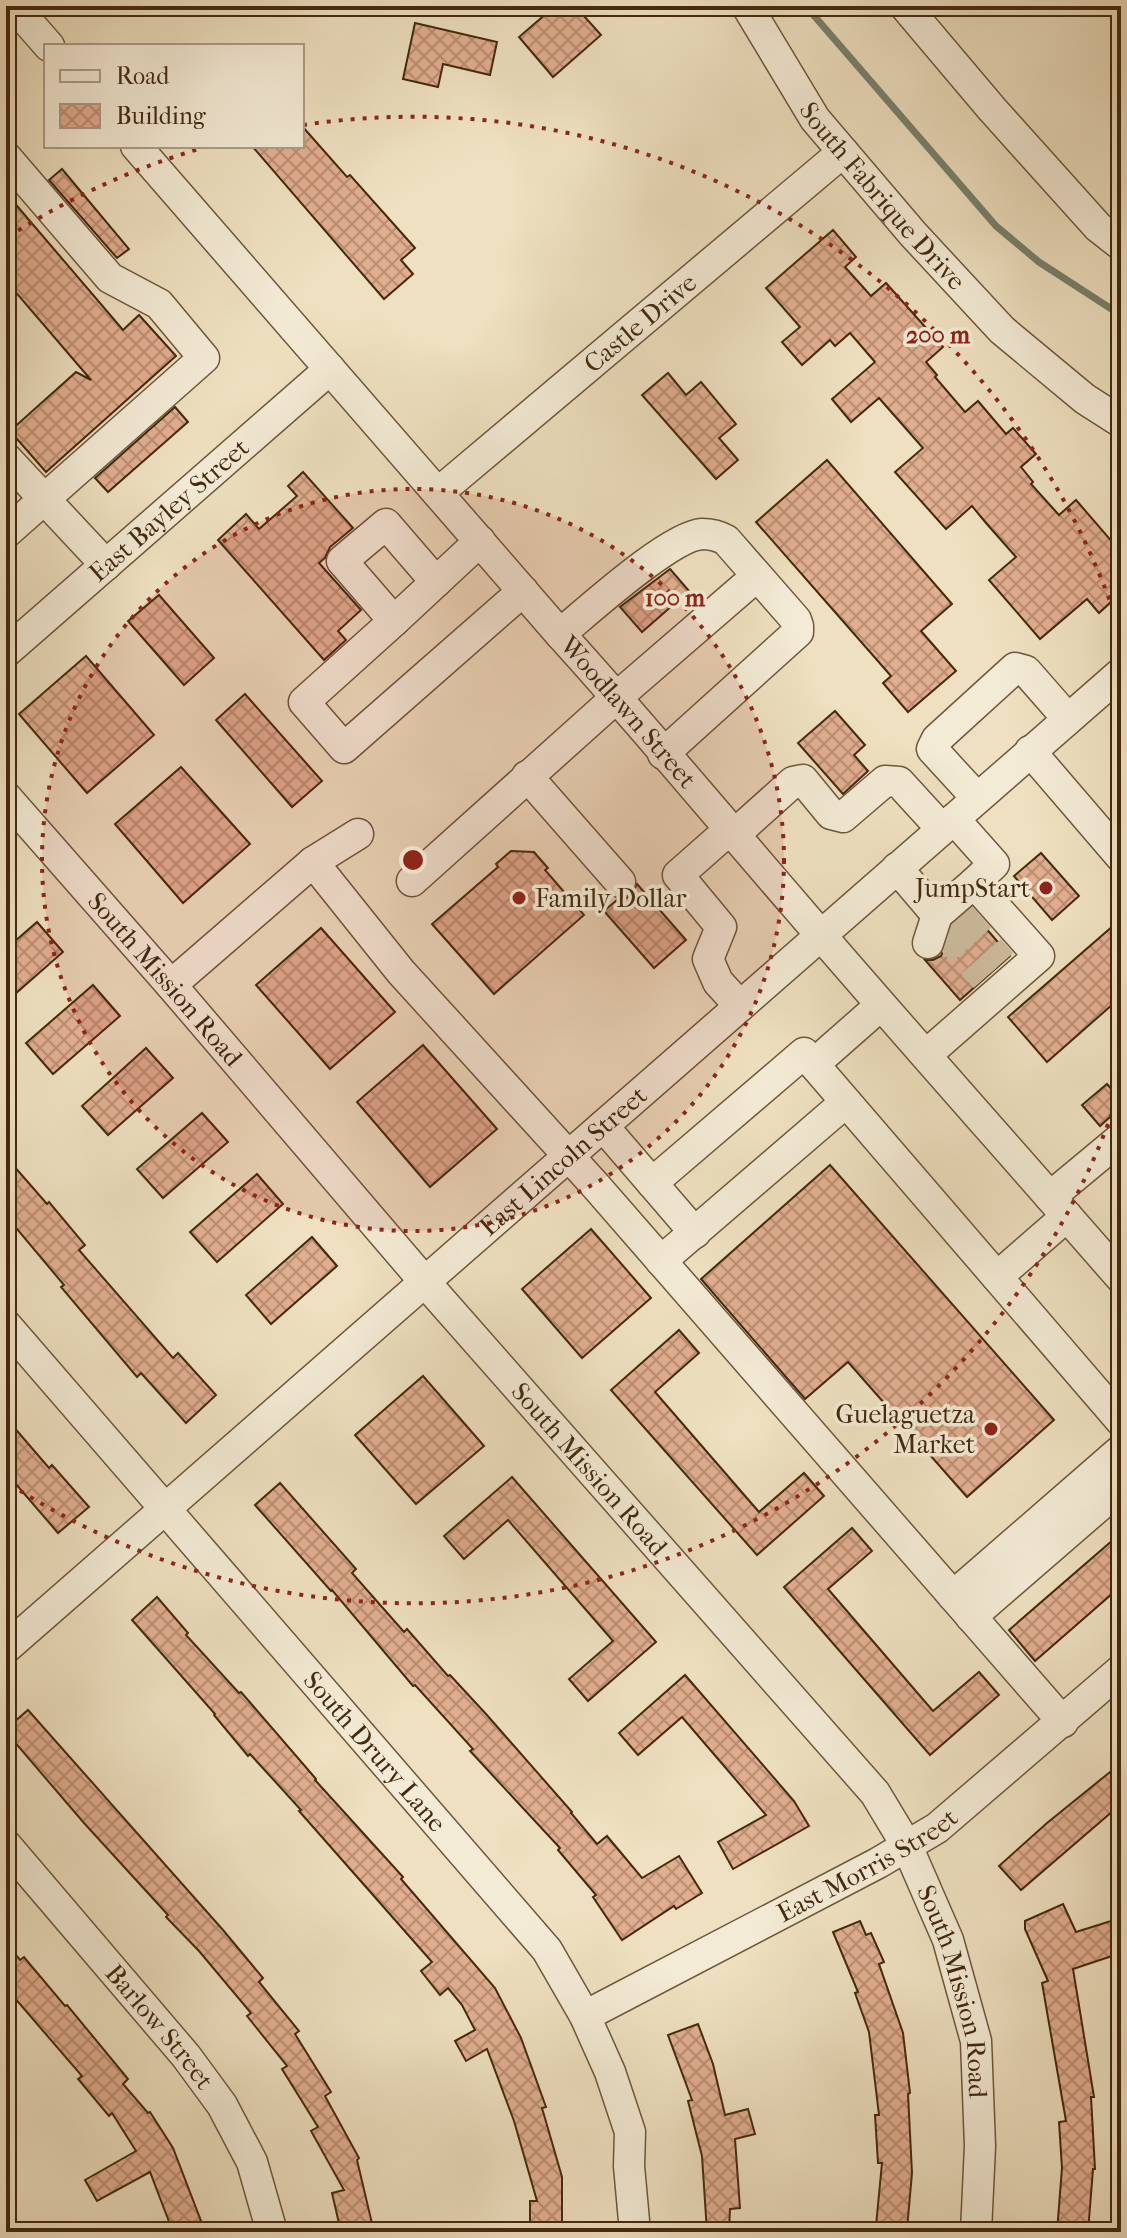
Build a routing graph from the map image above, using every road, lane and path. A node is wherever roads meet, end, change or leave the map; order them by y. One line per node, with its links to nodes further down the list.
1 (14, 6): 4 (street)
2 (747, 6): 6 (street, South Fabrique Drive)
3 (905, 6): 8 (street)
4 (47, 44)
5 (138, 148): 9 (street, Woodlawn Street)
6 (843, 152): 10 (street, South Fabrique Drive); 12 (street, Castle Drive)
7 (6, 157): 13 (street)
8 (1118, 237)
9 (330, 369): 12 (street, Woodlawn Street); 16 (street, East Bayley Street)
10 (1121, 422)
11 (6, 458): 13 (street)
12 (438, 493): 15 (street, Woodlawn Street)
13 (45, 498): 14 (street); 16 (street)
14 (6, 533)
15 (480, 541): 18 (street); 19 (street, Woodlawn Street)
16 (106, 565): 22 (street, East Bayley Street)
17 (757, 576): 21 (street); 24 (street); 27 (street)
18 (436, 582): 20 (street); 20 (street)
19 (523, 591): 20 (street); 21 (street, Woodlawn Street)
20 (394, 621)
21 (560, 634): 24 (street, Woodlawn Street)
22 (6, 652)
23 (1121, 673): 25 (street, East Lincoln Street)
24 (617, 697): 27 (street, Woodlawn Street); 28 (street)
25 (1068, 719): 26 (street, East Lincoln Street); 30 (street)
26 (1030, 751): 30 (street, East Lincoln Street); 34 (street)
27 (663, 754): 32 (street, Woodlawn Street)
28 (527, 776): 37 (street); 38 (street)
29 (6, 797): 41 (street, South Mission Road)
30 (977, 798): 31 (street, East Lincoln Street)
31 (948, 824): 32 (street); 36 (street, East Lincoln Street); 39 (street)
32 (731, 832): 40 (street, Woodlawn Street); 43 (street)
33 (358, 834): 35 (street)
34 (1121, 857)
35 (313, 862): 41 (street); 49 (street)
36 (897, 868): 39 (street); 40 (street, East Lincoln Street)
37 (412, 881)
38 (620, 882)
39 (974, 883): 44 (street)
40 (820, 935): 42 (street, Woodlawn Street); 43 (street, East Lincoln Street)
41 (171, 985): 56 (street, South Mission Road)
42 (881, 1005): 44 (street, Woodlawn Street); 45 (street)
43 (740, 1006): 47 (street, East Lincoln Street)
44 (926, 1055): 51 (street, Woodlawn Street)
45 (814, 1064): 46 (street); 50 (street)
46 (846, 1102): 52 (street); 54 (street)
47 (603, 1126): 49 (street, East Lincoln Street); 50 (street)
48 (1121, 1138): 51 (street)
49 (569, 1155): 53 (street); 56 (street, East Lincoln Street)
50 (652, 1183): 52 (street)
51 (1059, 1207): 54 (street); 55 (street, Woodlawn Street)
52 (695, 1233): 53 (street)
53 (661, 1261): 62 (street)
54 (997, 1277): 58 (street)
55 (1121, 1278)
56 (424, 1281): 61 (street, East Lincoln Street); 67 (street, South Mission Road)
57 (6, 1325): 61 (street, South Drury Lane)
58 (1121, 1421)
59 (1121, 1450): 62 (street)
60 (1121, 1487): 62 (street)
61 (164, 1509): 63 (street, East Lincoln Street); 68 (street, South Drury Lane)
62 (962, 1606): 65 (street)
63 (6, 1648)
64 (1121, 1670): 65 (street, East Morris Street)
65 (1063, 1722): 67 (street, East Morris Street)
66 (6, 1845): 69 (street, Barlow Street)
67 (907, 1846): 68 (street, East Morris Street); 71 (street, South Mission Road)
68 (585, 2016): 70 (street, South Drury Lane)
69 (272, 2232)
70 (635, 2232)
71 (976, 2232)

